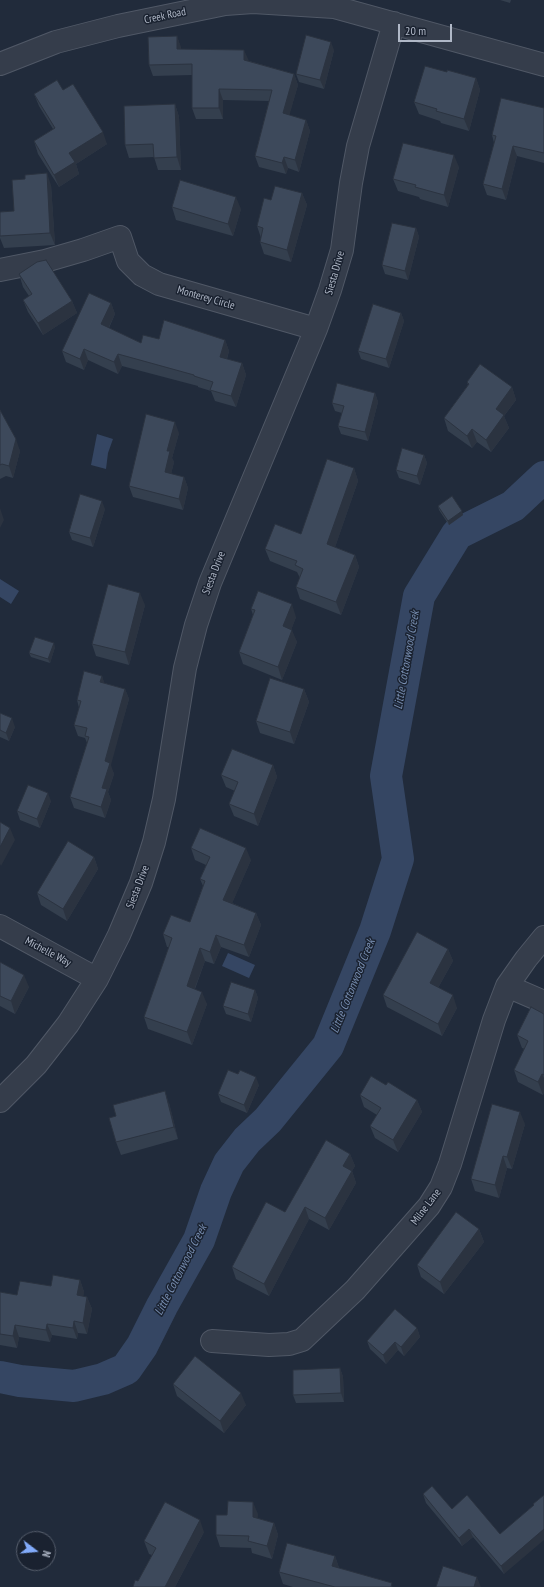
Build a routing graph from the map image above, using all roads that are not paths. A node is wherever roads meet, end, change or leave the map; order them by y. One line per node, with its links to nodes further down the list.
1 (254, 1): 2 (street, Creek Road); 4 (street, Creek Road)
2 (335, 3): 3 (street, Creek Road)
3 (394, 23): 5 (street, Creek Road); 7 (street, Siesta Drive)
4 (0, 64)
5 (544, 65)
6 (0, 270): 7 (street, Monterey Circle)
7 (316, 329): 10 (street, Siesta Drive)
8 (0, 926): 10 (street, Michelle Way)
9 (544, 937): 11 (street, Milne Lane)
10 (97, 979): 13 (street, Siesta Drive)
11 (507, 986): 12 (street); 14 (street, Milne Lane)
12 (544, 1002)
13 (0, 1101)
14 (212, 1341)

